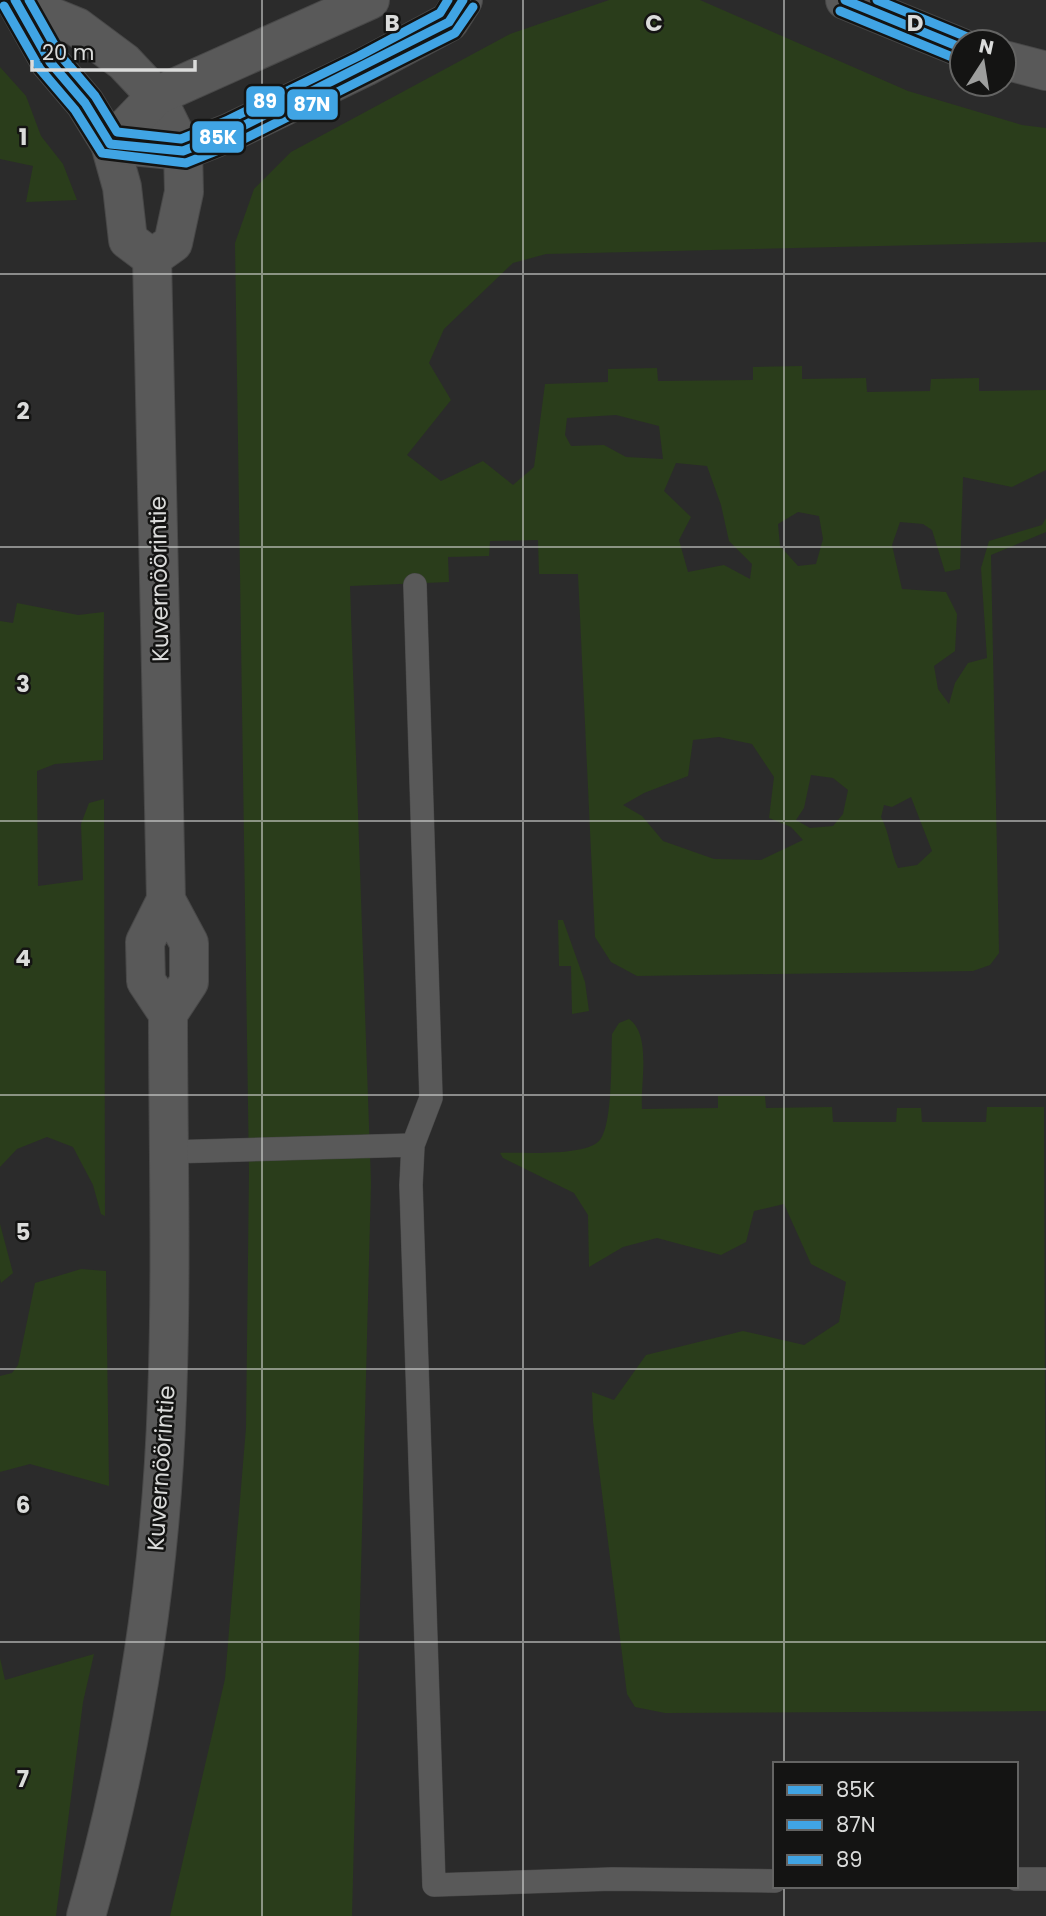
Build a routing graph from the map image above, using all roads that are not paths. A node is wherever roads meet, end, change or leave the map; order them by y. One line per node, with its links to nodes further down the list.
1 (370, 0): 8 (street)
2 (463, 0): 10 (street)
3 (845, 0): 5 (street)
4 (16, 1): 8 (street); 9 (street)
5 (948, 42)
6 (1018, 64): 7 (street)
7 (1046, 71)
8 (156, 96): 9 (street); 10 (street)
9 (110, 144): 10 (street); 11 (street)
10 (184, 151): 11 (street)
11 (152, 258): 14 (street, Kuvernöörintie)
12 (415, 585): 13 (lane)
13 (414, 1145): 14 (lane); 17 (lane)
14 (168, 1152): 18 (street, Kuvernöörintie)
15 (1018, 1879): 16 (lane)
16 (1046, 1879)
17 (773, 1881)
18 (86, 1916)

